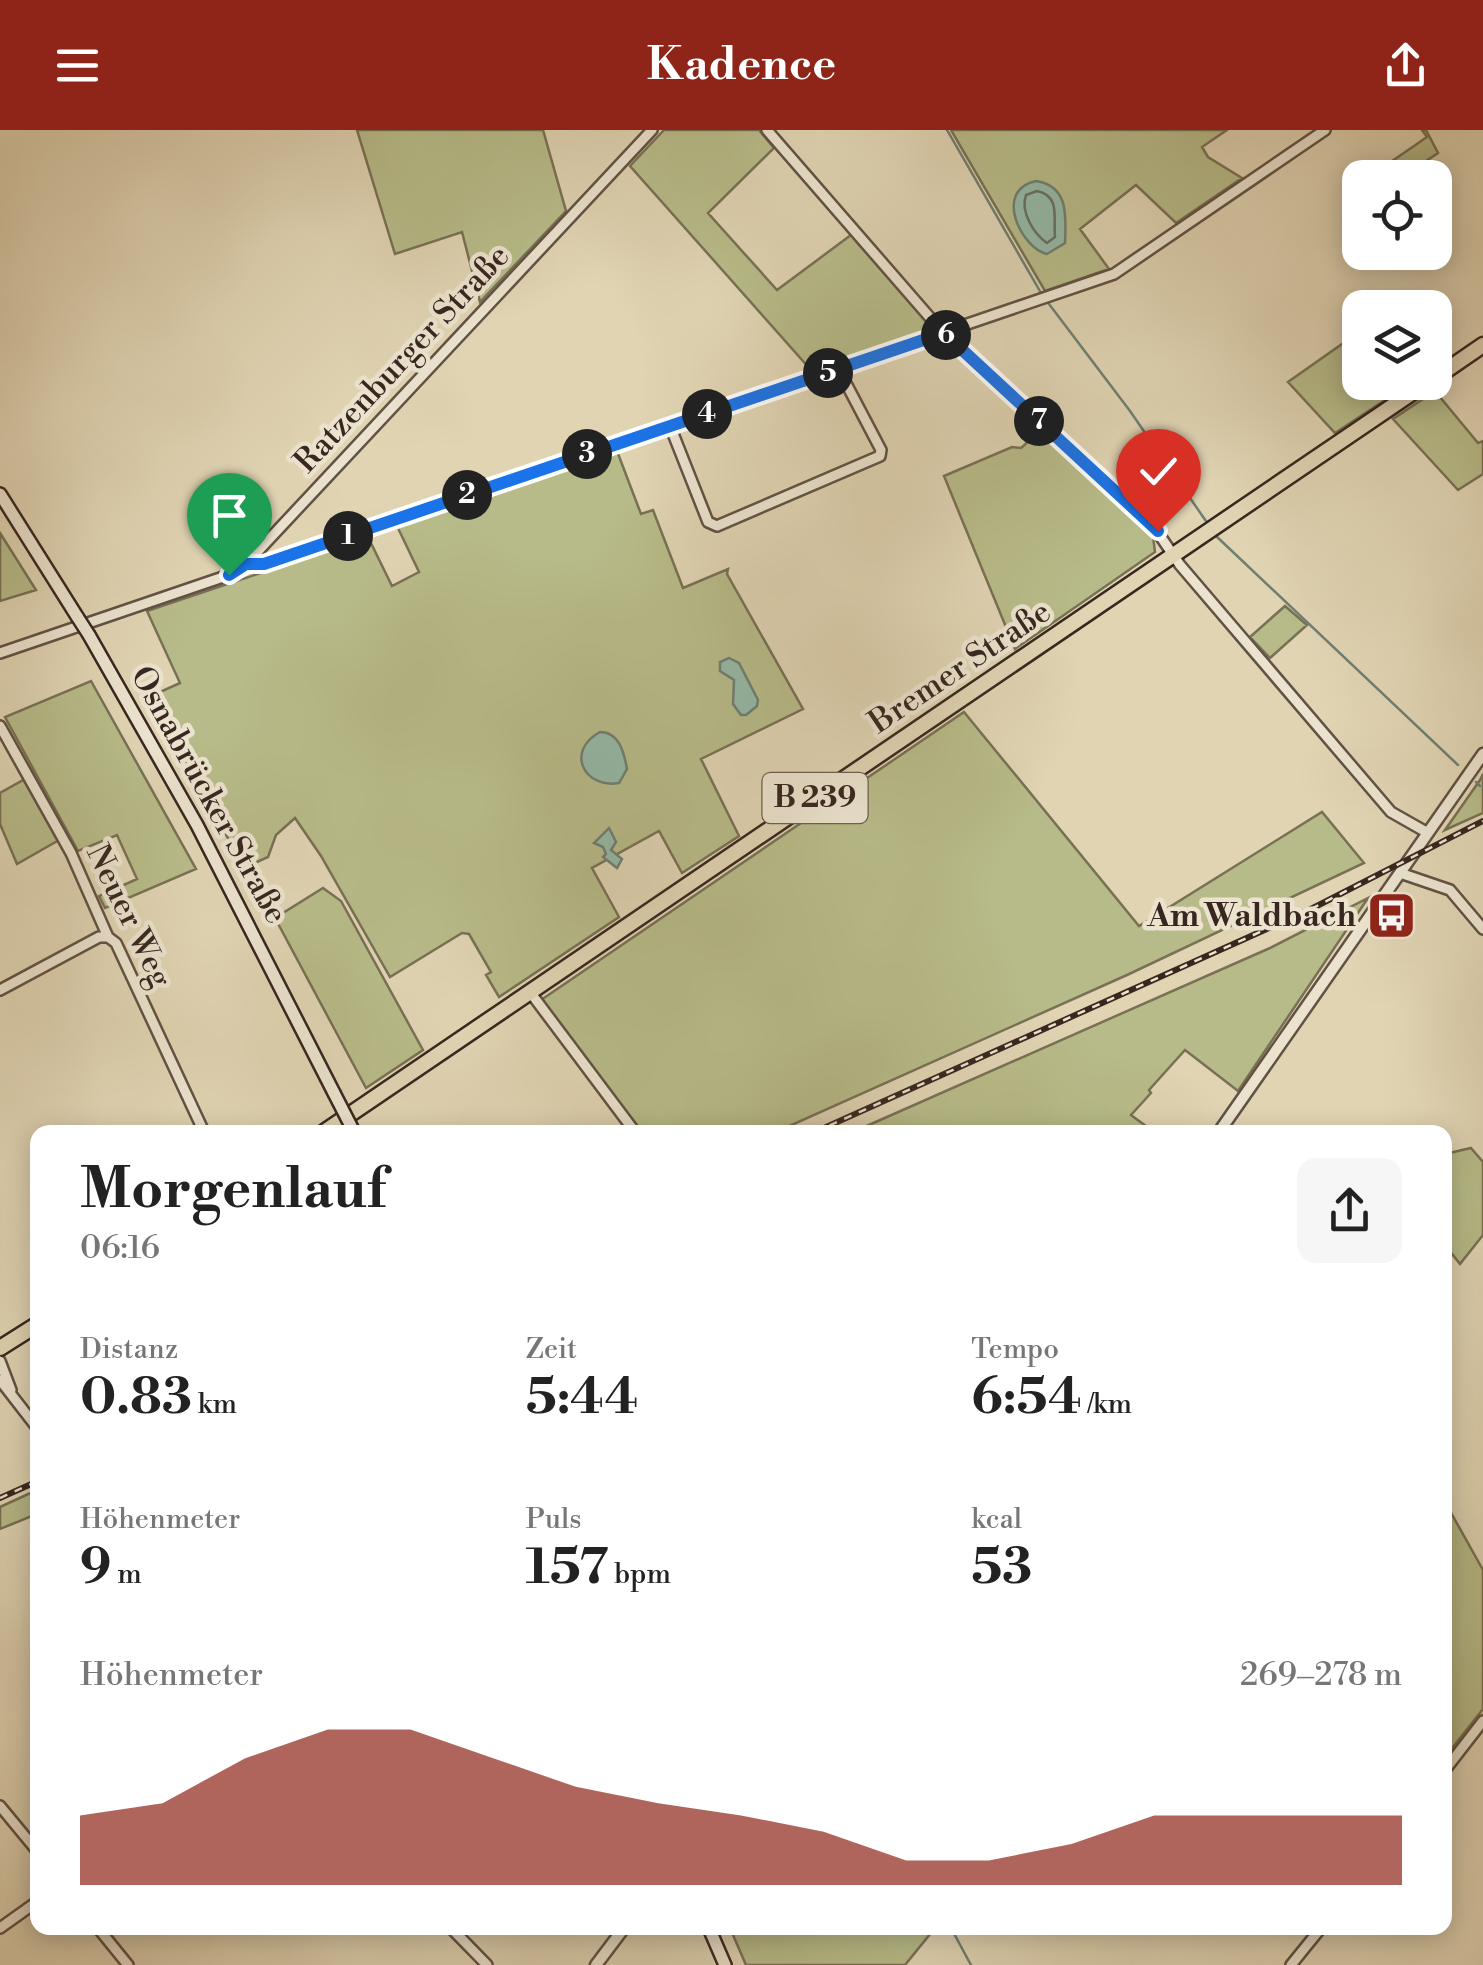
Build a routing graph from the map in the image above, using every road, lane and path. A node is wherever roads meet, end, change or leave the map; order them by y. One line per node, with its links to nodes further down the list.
1 (652, 130): 12 (street, Ratzenburger Straße)
2 (767, 130): 4 (street)
3 (1326, 130): 4 (street)
4 (944, 333): 7 (street); 11 (street)
5 (1483, 345): 6 (main road)
6 (1452, 366)
7 (839, 370): 9 (street); 9 (street)
8 (1402, 400): 11 (main road, Bremer Straße / B 239)
9 (670, 426): 12 (street)
10 (0, 494): 24 (main road, Osnabrücker Straße, bridge)
11 (1173, 555): 16 (street); 21 (main road, Bremer Straße / B 239)
12 (246, 564): 13 (street, Ratzenburger Straße)
13 (0, 654)
14 (1, 732): 19 (street, Neuer Weg)
15 (1483, 754): 16 (street)
16 (1428, 833): 17 (street)
17 (1400, 874): 18 (street); 26 (street)
18 (1483, 930)
19 (108, 937): 20 (street); 22 (street, Neuer Weg)
20 (0, 990)
21 (530, 992): 23 (main road, Bremer Straße / B 239); 25 (street)
22 (201, 1125)
23 (334, 1125)
24 (350, 1125)
25 (630, 1125)
26 (1225, 1125)
27 (30, 1329): 28 (main road)
28 (0, 1348)
29 (0, 1361): 31 (street)
30 (0, 1380): 31 (street)
31 (12, 1392): 32 (street)
32 (30, 1418)
33 (1483, 1721): 34 (street)
34 (1452, 1761)
35 (0, 1806): 36 (street)
36 (30, 1842)
37 (30, 1907): 38 (street)
38 (0, 1928)
39 (104, 1935): 44 (street)
40 (458, 1935): 45 (street)
41 (619, 1935): 46 (street)
42 (712, 1935): 47 (main road)
43 (1315, 1935): 48 (street)
44 (128, 1965)
45 (487, 1965)
46 (596, 1965)
47 (725, 1965)
48 (1291, 1965)

